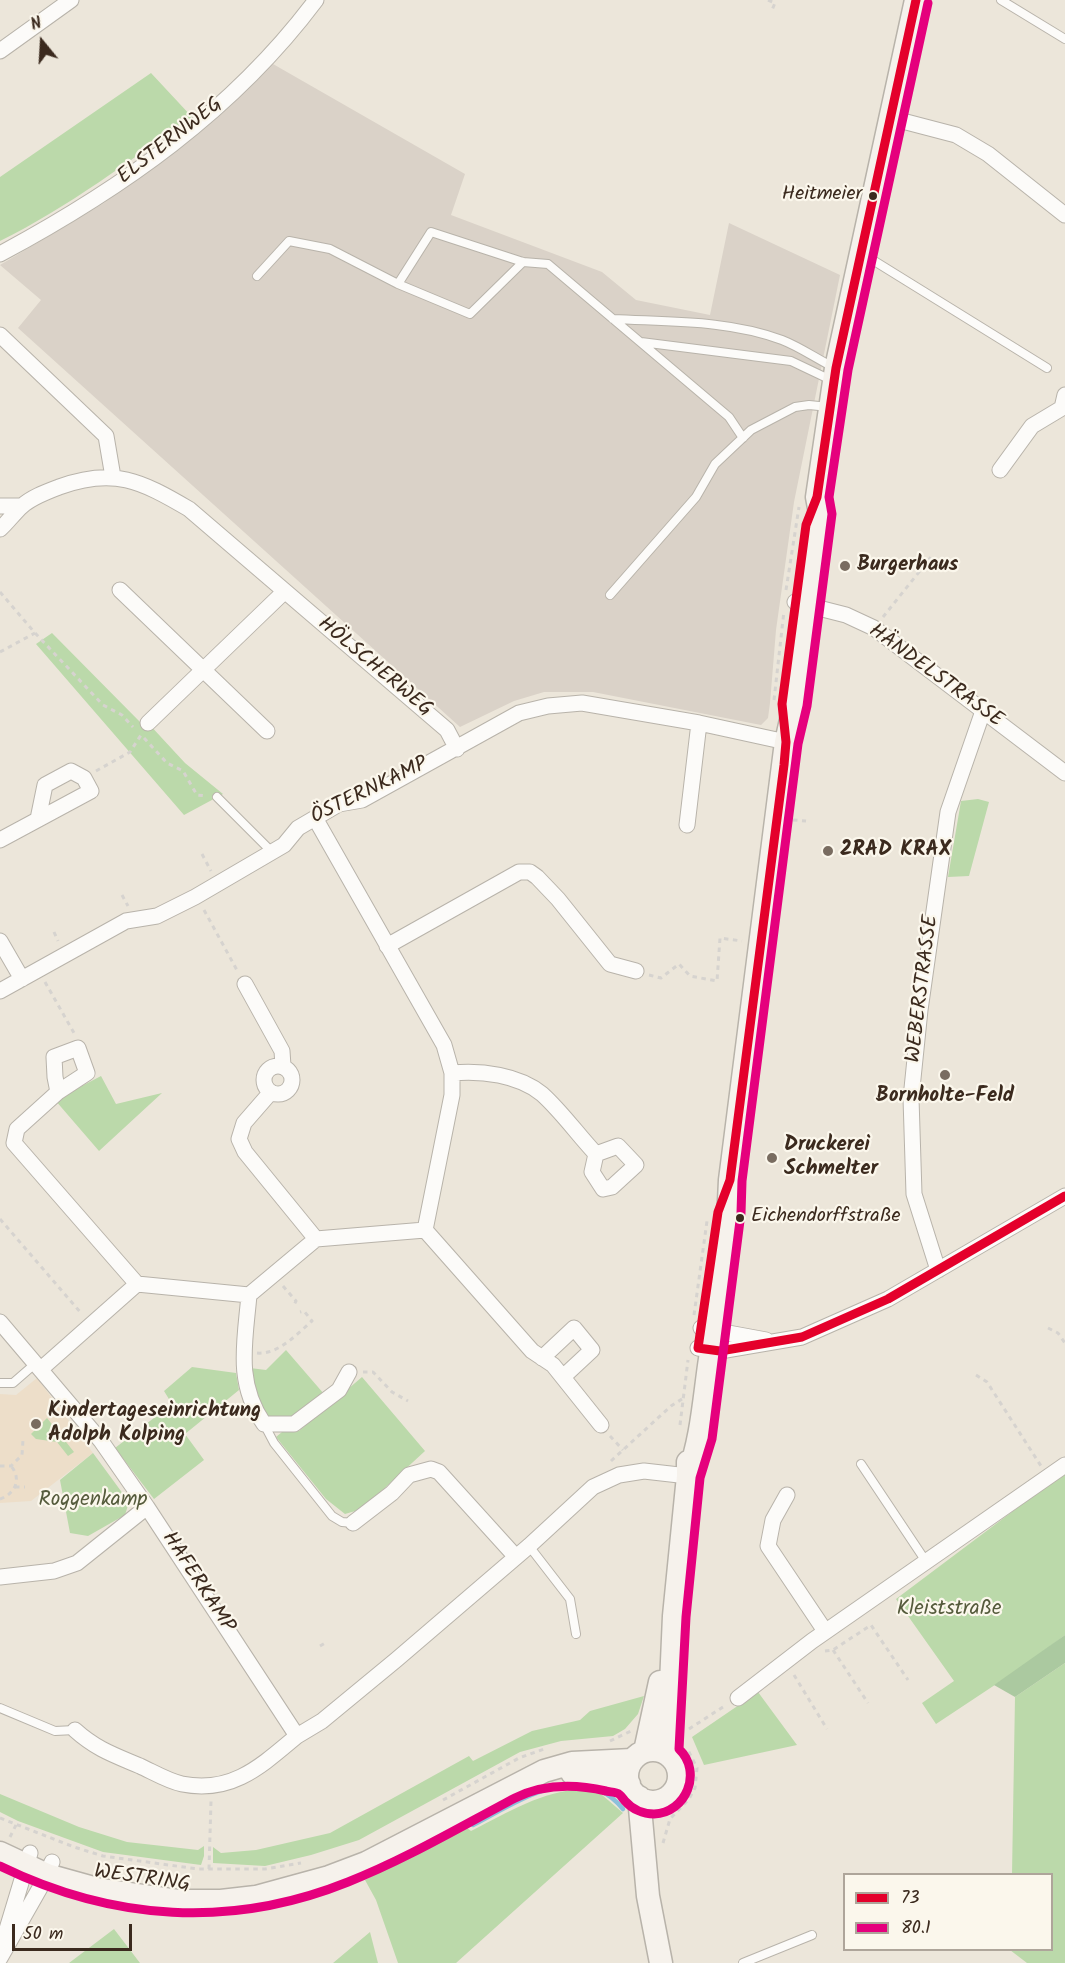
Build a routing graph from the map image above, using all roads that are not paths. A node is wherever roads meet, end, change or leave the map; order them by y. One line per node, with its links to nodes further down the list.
1 (71, 0): 6 (street)
2 (316, 0): 10 (street, ELSTERNWEG)
3 (916, 0): 7 (street)
4 (1000, 0): 5 (lane)
5 (1065, 39)
6 (0, 51)
7 (891, 118): 8 (street); 9 (street)
8 (1065, 215)
9 (862, 253): 17 (lane); 18 (street)
10 (0, 254)
11 (523, 262): 13 (lane); 13 (lane); 14 (lane)
12 (257, 276): 13 (lane)
13 (398, 284)
14 (613, 319): 16 (lane); 18 (lane)
15 (0, 335): 23 (street)
16 (640, 342): 18 (lane); 21 (lane)
17 (1047, 368)
18 (835, 375): 20 (street)
19 (1064, 404): 22 (street)
20 (831, 407): 21 (lane); 30 (street)
21 (742, 438): 29 (lane)
22 (1000, 470)
23 (113, 477): 25 (street, HÖLSCHERWEG); 28 (street, HÖLSCHERWEG)
24 (0, 506): 25 (street, HÖLSCHERWEG)
25 (22, 506): 26 (street, HÖLSCHERWEG)
26 (0, 529)
27 (120, 590): 31 (street)
28 (284, 592): 31 (street); 37 (street, HÖLSCHERWEG)
29 (610, 595)
30 (793, 603): 32 (street, HÄNDELSTRASSE); 36 (street)
31 (203, 670): 34 (street); 35 (street)
32 (983, 711): 38 (street, HÄNDELSTRASSE); 59 (street, WEBERSTRASSE)
33 (699, 723): 36 (street, ÖSTERNKAMP); 37 (street, ÖSTERNKAMP); 42 (street)
34 (145, 729)
35 (267, 731)
36 (786, 742): 63 (street)
37 (457, 749): 40 (street, ÖSTERNKAMP)
38 (1065, 773)
39 (217, 797): 44 (lane)
40 (315, 818): 44 (street, ÖSTERNKAMP); 46 (street)
41 (38, 819): 41 (street); 43 (street)
42 (687, 825)
43 (0, 840)
44 (272, 852): 48 (street, ÖSTERNKAMP)
45 (0, 941): 48 (street)
46 (387, 946): 47 (street); 52 (street)
47 (636, 971)
48 (22, 979): 50 (street, ÖSTERNKAMP)
49 (245, 984): 51 (street)
50 (0, 991)
51 (283, 1066): 54 (street); 54 (street)
52 (452, 1073): 55 (street); 57 (street)
53 (58, 1092): 53 (street); 60 (street)
54 (271, 1092): 58 (street)
55 (596, 1154)
56 (1065, 1196): 59 (street)
57 (425, 1230): 58 (street); 64 (street)
58 (316, 1239): 61 (street)
59 (938, 1270): 63 (street)
60 (137, 1284): 61 (street); 65 (street)
61 (249, 1295): 69 (street)
62 (0, 1322): 65 (street, HAFERKAMP)
63 (706, 1339): 73 (street)
64 (542, 1358): 67 (street); 67 (street)
65 (38, 1366): 68 (lane); 75 (street, HAFERKAMP)
66 (349, 1372): 69 (street)
67 (563, 1377): 70 (street)
68 (0, 1383)
69 (264, 1424): 76 (lane)
70 (601, 1425)
71 (861, 1464): 79 (lane)
72 (1065, 1465): 79 (street)
73 (688, 1476): 77 (street); 87 (street)
74 (787, 1495): 81 (street)
75 (147, 1507): 80 (street); 86 (street, HAFERKAMP)
76 (352, 1523): 78 (street)
77 (529, 1546): 78 (street); 82 (lane)
78 (516, 1557): 86 (street)
79 (927, 1563): 81 (street)
80 (0, 1577)
81 (825, 1631): 83 (street)
82 (576, 1634)
83 (738, 1698)
84 (0, 1708): 85 (lane)
85 (75, 1730): 86 (street)
86 (297, 1736)
87 (657, 1752): 88 (street, WESTRING); 89 (street); 89 (street)
88 (526, 1780): 89 (street, WESTRING); 93 (street, WESTRING)
89 (642, 1794): 97 (street)
90 (0, 1838): 92 (street, WESTRING)
91 (0, 1852): 92 (street, WESTRING)
92 (28, 1860): 93 (street, WESTRING); 95 (street)
93 (50, 1868): 96 (street)
94 (812, 1935): 98 (lane)
95 (0, 1950)
96 (0, 1958)
97 (661, 1963)
98 (743, 1963)

